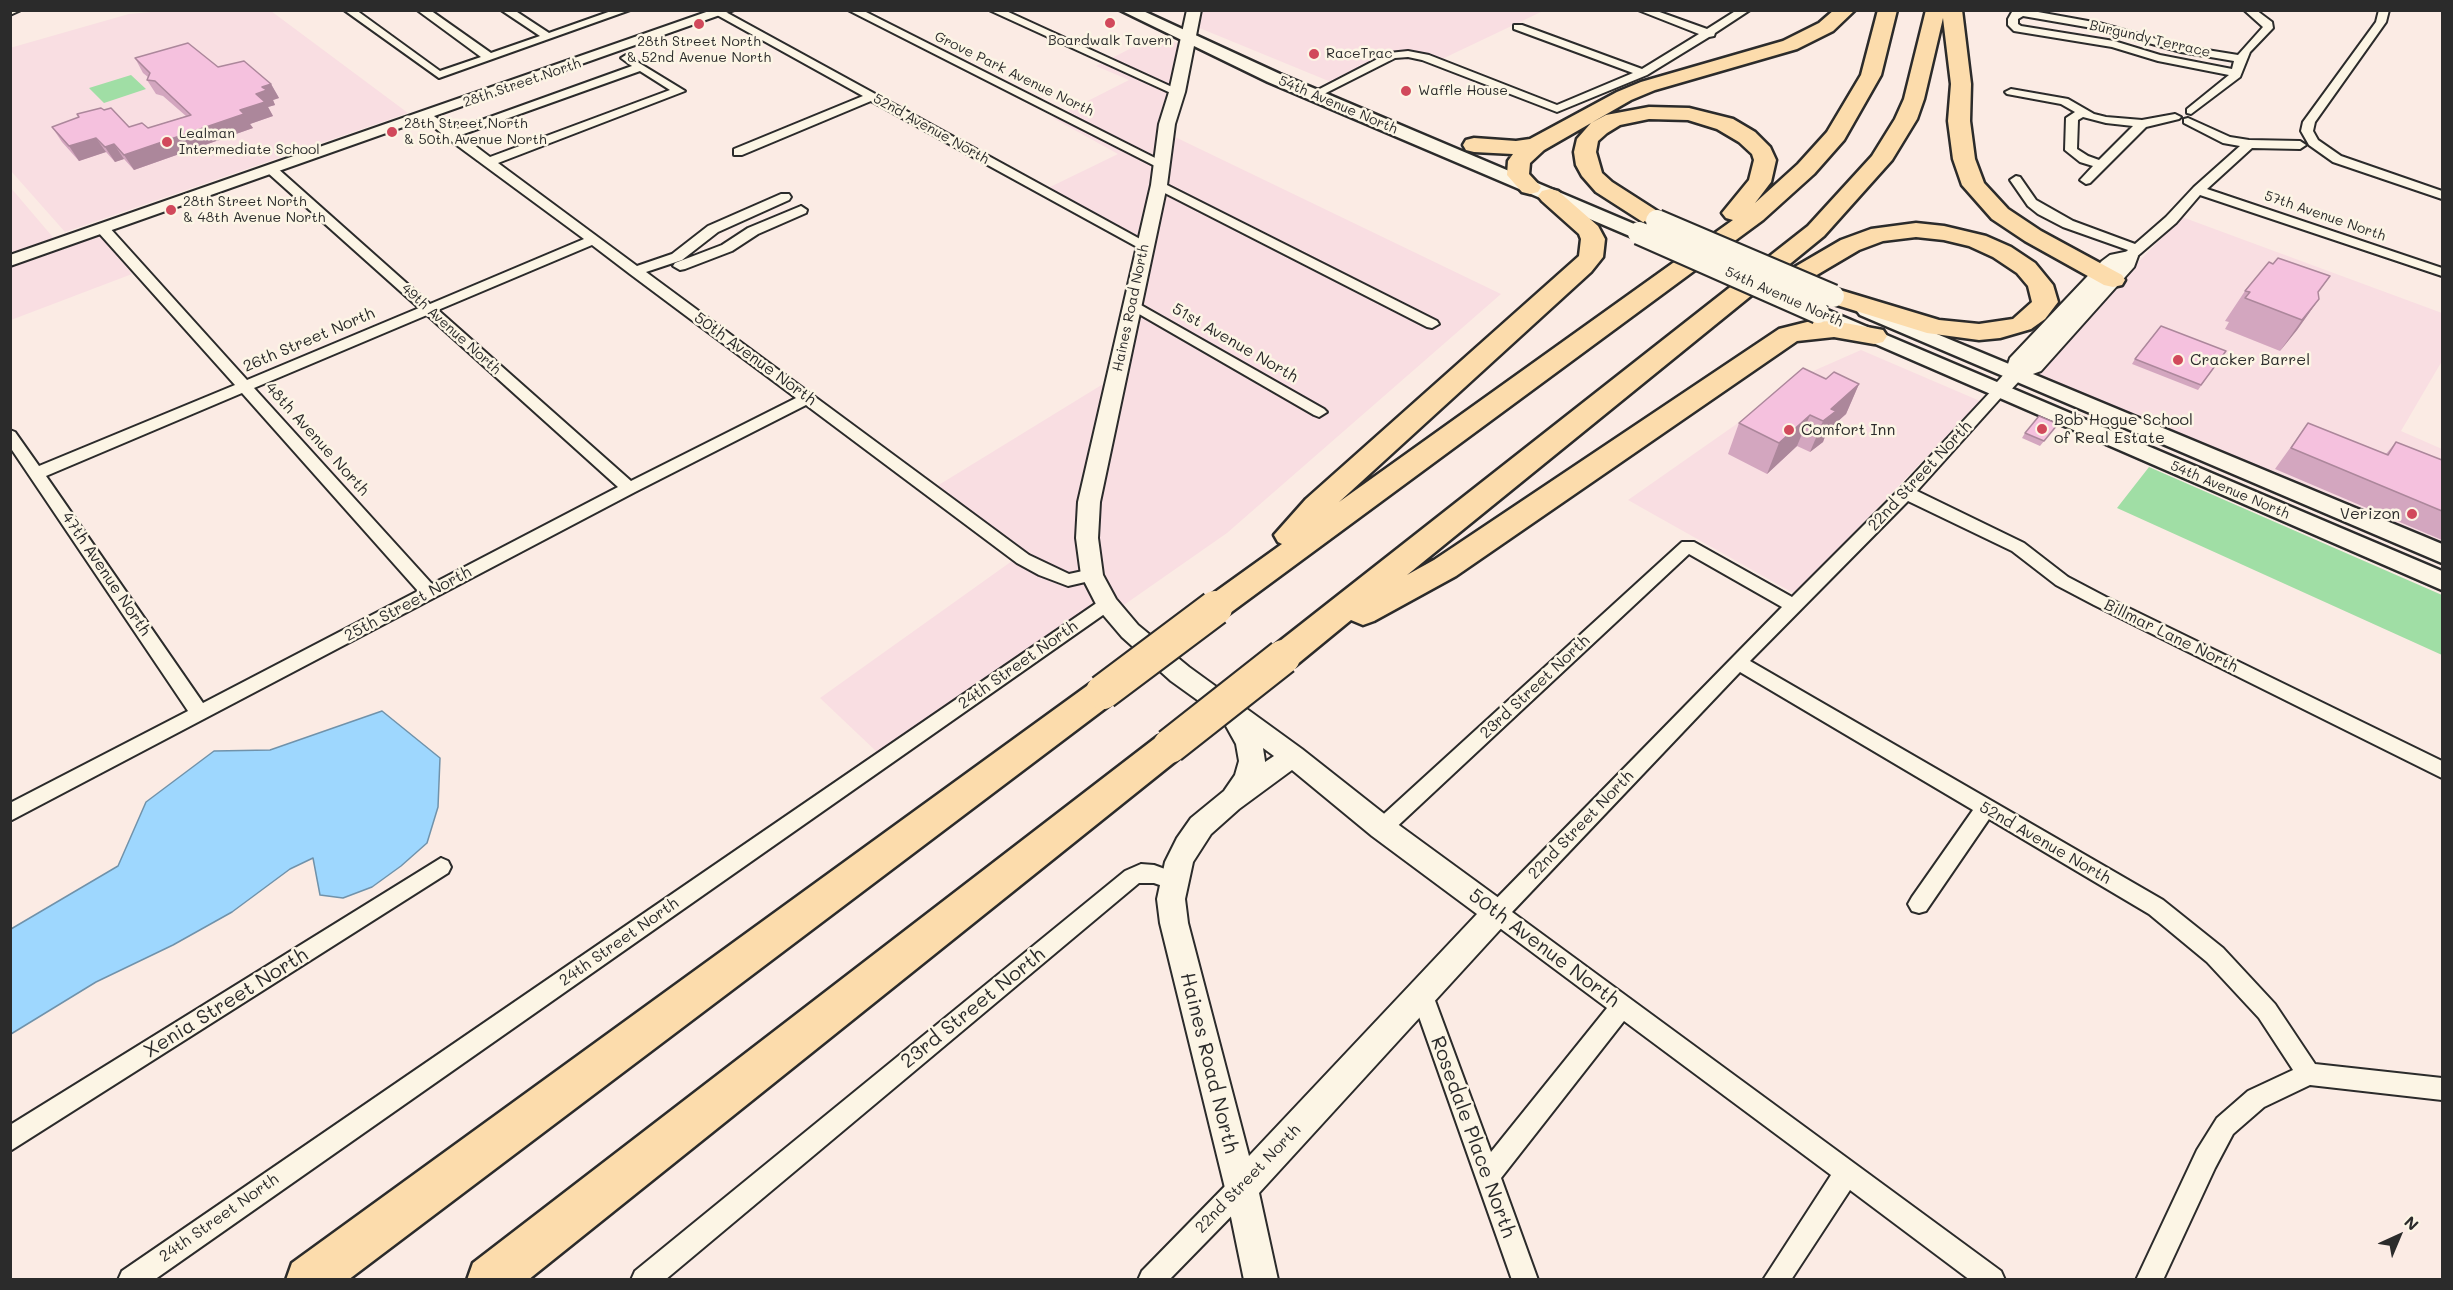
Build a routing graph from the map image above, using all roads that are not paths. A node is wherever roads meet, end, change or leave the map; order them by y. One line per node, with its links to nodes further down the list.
1 (16, 10): 19 (street)
2 (349, 10): 25 (street)
3 (422, 10): 25 (street)
4 (506, 10): 24 (street)
5 (625, 10): 24 (street)
6 (853, 10): 47 (street, Grove Park Avenue North)
7 (994, 10): 32 (street)
8 (1127, 10): 22 (main road, 54th Avenue North)
9 (1151, 10): 22 (main road, 54th Avenue North)
10 (1194, 10): 22 (street, Haines Road North)
11 (1643, 10): 23 (street)
12 (1745, 10): 23 (street)
13 (1846, 10): 43 (highway)
14 (1888, 10): 68 (highway)
15 (1936, 10): 75 (highway)
16 (1952, 10): 64 (highway)
17 (2249, 10): 27 (street)
18 (2384, 10): 42 (street)
19 (10, 12)
20 (720, 12): 35 (street, 52nd Avenue North); 37 (street, 28th Street North)
21 (1518, 27): 29 (street)
22 (1189, 33): 31 (main road, 54th Avenue North); 32 (street, Haines Road North); 34 (main road, 54th Avenue North)
23 (1710, 34): 29 (street)
24 (547, 36): 25 (street)
25 (489, 57)
26 (626, 58): 28 (street)
27 (2241, 59): 30 (street); 30 (street, Burgundy Terrace)
28 (641, 67): 40 (street); 46 (street)
29 (1643, 73): 31 (street)
30 (2236, 73): 38 (street)
31 (1332, 86): 34 (street); 44 (main road, 54th Avenue North)
32 (1177, 92): 47 (street, Haines Road North)
33 (2011, 92): 36 (street)
34 (1314, 95): 55 (main road, 54th Avenue North)
35 (871, 97): 45 (street); 62 (street, 52nd Avenue North)
36 (2084, 112): 39 (street); 49 (street)
37 (427, 116): 40 (street, 50th Avenue North); 50 (street, 28th Street North)
38 (2193, 116): 39 (street); 41 (street)
39 (2142, 124): 49 (street)
40 (451, 135): 46 (street, 50th Avenue North)
41 (2245, 143): 42 (street); 54 (street, 22nd Street North)
42 (2306, 144): 56 (street)
43 (1536, 145): 44 (highway); 48 (highway)
44 (1474, 146): 48 (main road, 54th Avenue North)
45 (738, 152)
46 (489, 162): 61 (street, 50th Avenue North)
47 (1161, 164): 53 (street, Haines Road North)
48 (1518, 164): 55 (highway); 59 (main road, 54th Avenue North)
49 (2100, 164): 52 (street)
50 (272, 170): 60 (street, 28th Street North); 71 (street, 49th Avenue North)
51 (2016, 180): 64 (street)
52 (2085, 180)
53 (1159, 185): 62 (street, Haines Road North); 72 (street)
54 (2198, 190): 64 (street, 22nd Street North); 66 (street, 57th Avenue North)
55 (1540, 191): 59 (main road, 54th Avenue North); 89 (highway)
56 (2442, 195)
57 (785, 197): 65 (street)
58 (801, 210): 67 (street)
59 (1648, 227): 68 (highway); 70 (main road, 54th Avenue North, bridge)
60 (104, 229): 63 (street, 28th Street North); 76 (street, 48th Avenue North)
61 (594, 240): 65 (street, 50th Avenue North); 71 (street, 26th Street North)
62 (1143, 245): 69 (street, Haines Road North)
63 (10, 261)
64 (2117, 265): 74 (street, 22nd Street North)
65 (635, 271): 67 (street, 50th Avenue North)
66 (2442, 272)
67 (649, 281): 77 (street, 50th Avenue North)
68 (1654, 289): 89 (highway)
69 (1132, 304): 78 (street, 51st Avenue North); 84 (street, Haines Road North)
70 (1825, 304): 73 (main road, 54th Avenue North); 74 (main road, 54th Avenue North); 75 (highway)
71 (429, 310): 76 (street, 26th Street North); 81 (street, 49th Avenue North)
72 (1432, 324)
73 (1874, 336): 74 (main road, 54th Avenue North); 90 (highway)
74 (2008, 382): 82 (street, 22nd Street North); 83 (main road, 54th Avenue North); 85 (main road, 54th Avenue North)
75 (1625, 383): 90 (highway)
76 (246, 386): 80 (street, 26th Street North); 86 (street, 48th Avenue North)
77 (808, 398): 81 (street, 25th Street North); 84 (street, 50th Avenue North)
78 (1319, 412)
79 (10, 435): 80 (street, 47th Avenue North)
80 (38, 473): 93 (street, 47th Avenue North)
81 (629, 488): 86 (street, 25th Street North)
82 (1906, 493): 88 (street, 22nd Street North); 95 (street, Billmar Lane North)
83 (2442, 554)
84 (1092, 575): 87 (street, Haines Road North)
85 (2442, 581)
86 (430, 593): 93 (street, 25th Street North)
87 (1107, 603): 92 (street, 50th Avenue North); 112 (street, 24th Street North)
88 (1795, 606): 91 (street, 22nd Street North); 99 (street, 23rd Street North)
89 (1215, 608): 113 (highway, bridge)
90 (1283, 657): 114 (highway, bridge)
91 (1738, 662): 97 (street, 52nd Avenue North); 103 (street, 22nd Street North)
92 (1224, 706): 94 (street, 50th Avenue North); 96 (street)
93 (200, 714): 98 (street, 25th Street North)
94 (1293, 756): 96 (street); 99 (street, 50th Avenue North)
95 (2442, 770)
96 (1230, 801): 101 (street)
97 (1984, 808): 102 (street); 106 (street, 52nd Avenue North)
98 (10, 813)
99 (1382, 828): 103 (street, 50th Avenue North)
100 (441, 867): 108 (street, Xenia Street North)
101 (1174, 881): 111 (street, Haines Road North); 115 (street, 23rd Street North)
102 (1919, 904)
103 (1497, 913): 104 (street, 22nd Street North); 105 (street, 50th Avenue North)
104 (1422, 994): 110 (street, Rosedale Place North); 111 (street, 22nd Street North)
105 (1622, 1006): 109 (street, 50th Avenue North); 110 (street)
106 (2309, 1074): 107 (street); 121 (street)
107 (2442, 1089)
108 (10, 1139)
109 (1848, 1172): 119 (street); 120 (street, 50th Avenue North)
110 (1488, 1176): 118 (street, Rosedale Place North)
111 (1241, 1188): 116 (street, 22nd Street North); 117 (street, Haines Road North)
112 (131, 1280)
113 (309, 1280)
114 (490, 1280)
115 (644, 1280)
116 (1150, 1280)
117 (1261, 1280)
118 (1525, 1280)
119 (1776, 1280)
120 (1992, 1280)
121 (2149, 1280)

